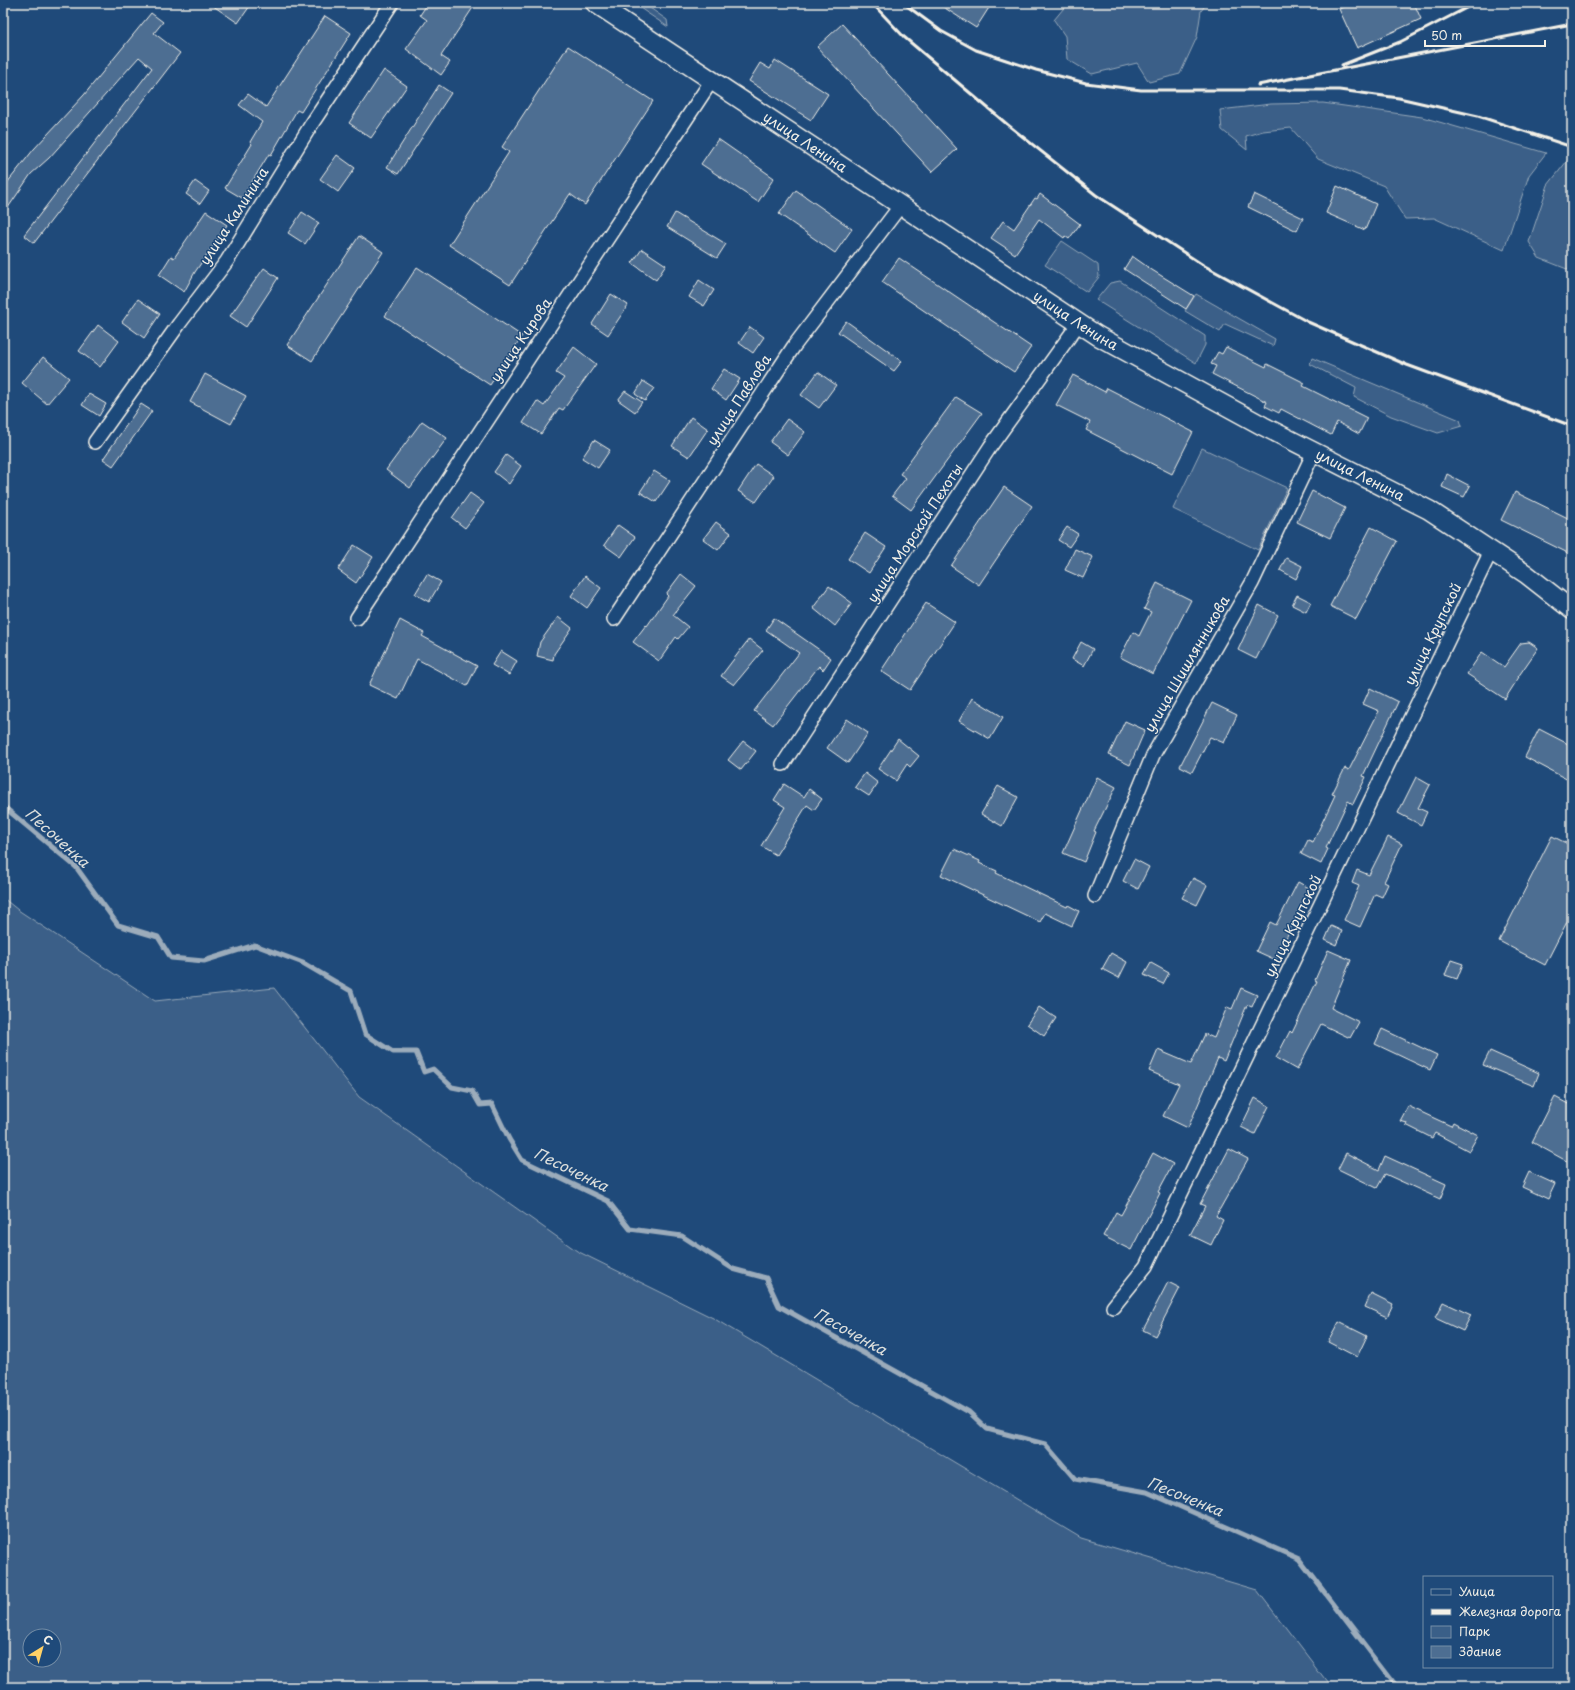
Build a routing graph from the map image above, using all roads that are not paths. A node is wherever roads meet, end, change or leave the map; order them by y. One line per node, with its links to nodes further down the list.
1 (392, 3): 6 (street, улица Калинина)
2 (595, 3): 3 (street, улица Ленина)
3 (712, 80): 4 (street, улица Ленина); 10 (street, улица Кирова)
4 (901, 205): 5 (street, улица Ленина); 11 (street, улица Павлова)
5 (1079, 324): 7 (street, улица Ленина); 12 (street, улица Морской Пехоты)
6 (95, 442)
7 (1314, 452): 8 (street, улица Ленина); 13 (street, улица Шишлянникова)
8 (1491, 551): 9 (street, улица Ленина); 14 (street, улица Крупской)
9 (1572, 610)
10 (356, 618)
11 (614, 619)
12 (783, 764)
13 (1095, 896)
14 (1113, 1307)

